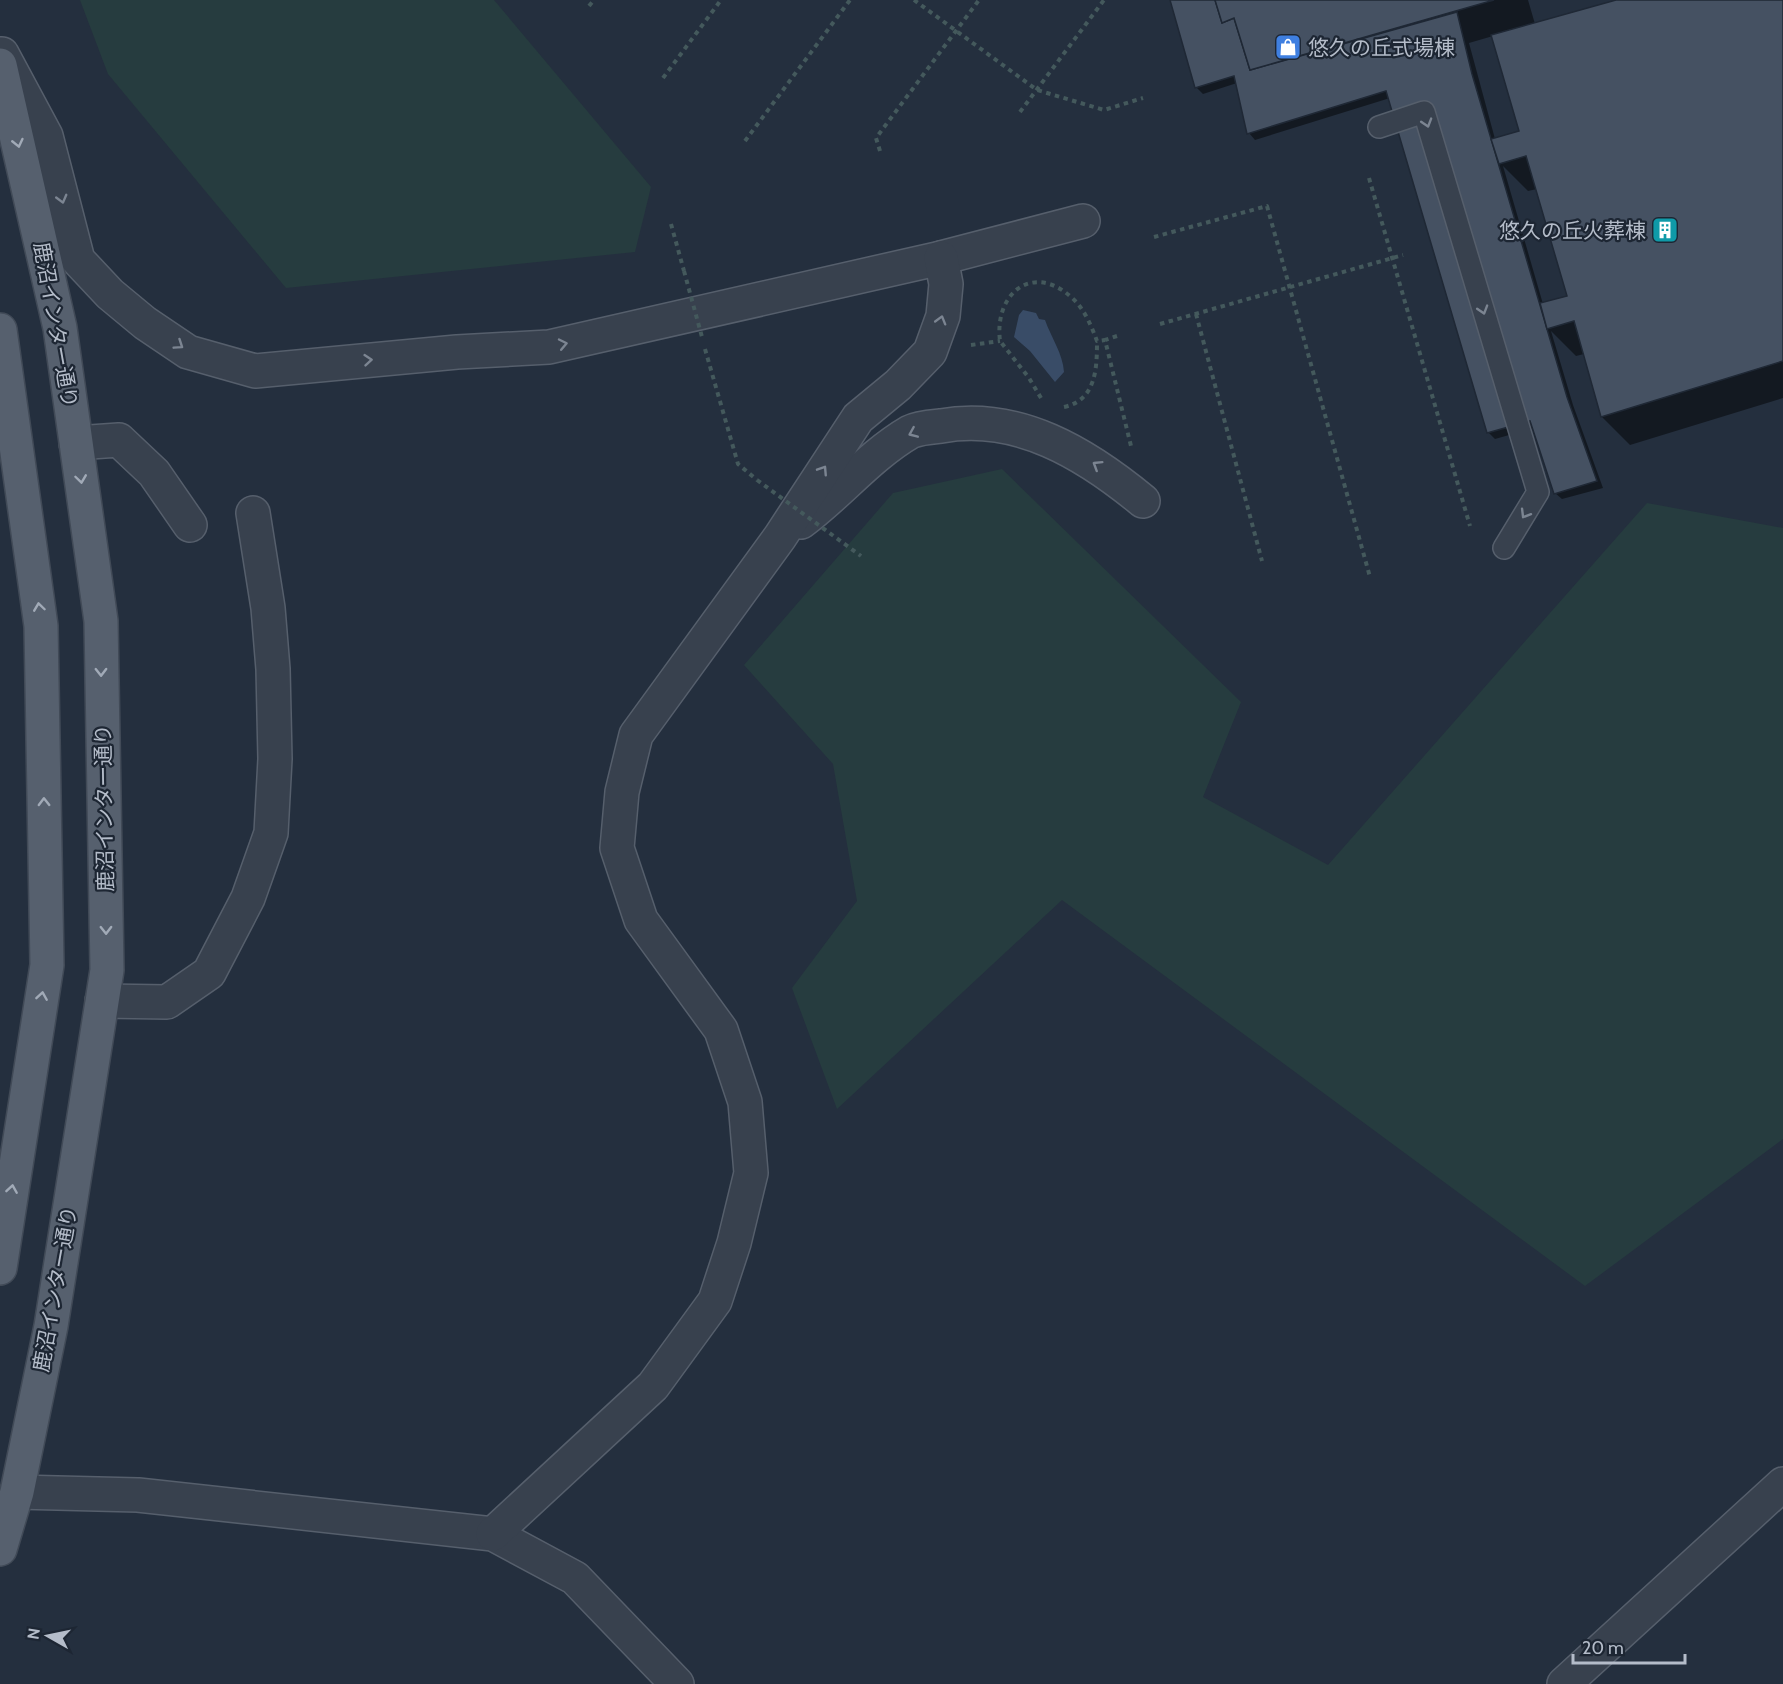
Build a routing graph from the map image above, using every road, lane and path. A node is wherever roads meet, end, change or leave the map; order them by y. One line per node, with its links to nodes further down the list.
1 (594, 0): 7 (path)
2 (721, 0): 11 (path)
3 (850, 0): 16 (path)
4 (914, 0): 8 (path)
5 (979, 0): 8 (path)
6 (1104, 0): 12 (path)
7 (589, 6)
8 (956, 31): 12 (path); 17 (path)
9 (0, 50): 23 (street, one-way to 23)
10 (0, 66): 34 (main road, 鹿沼インター通り, one-way to 34)
11 (663, 78)
12 (1037, 90): 13 (path); 14 (path)
13 (1143, 98)
14 (1020, 112)
15 (1379, 127): 41 (lane, one-way to 41)
16 (745, 141)
17 (880, 151)
18 (1369, 178): 24 (path)
19 (1083, 221): 23 (street)
20 (671, 224): 42 (path, bridge)
21 (1154, 237): 25 (path)
22 (1403, 255): 24 (path)
23 (941, 258): 40 (street, one-way to 23)
24 (1392, 258): 25 (path); 39 (path)
25 (1290, 287): 26 (path); 44 (path)
26 (1196, 314): 27 (path); 43 (path)
27 (1160, 324)
28 (0, 330): 46 (main road, one-way to 28)
29 (1117, 336): 30 (path)
30 (1105, 340): 31 (path); 35 (path)
31 (1097, 341): 32 (path); 33 (path)
32 (1042, 400)
33 (1052, 405)
34 (76, 443): 38 (street); 45 (main road, 鹿沼インター通り, one-way to 45)
35 (1133, 454)
36 (1143, 501): 40 (street, one-way to 40)
37 (253, 513): 45 (street)
38 (190, 525)
39 (1470, 526)
40 (780, 537): 49 (street)
41 (1504, 548)
42 (861, 556)
43 (1262, 561)
44 (1370, 577)
45 (102, 1001): 48 (main road, 鹿沼インター通り)
46 (0, 1268)
47 (1783, 1484): 52 (street)
48 (17, 1492): 49 (street); 50 (main road, 鹿沼インター通り)
49 (493, 1534): 51 (street)
50 (0, 1549)
51 (677, 1684)
52 (1564, 1684)

